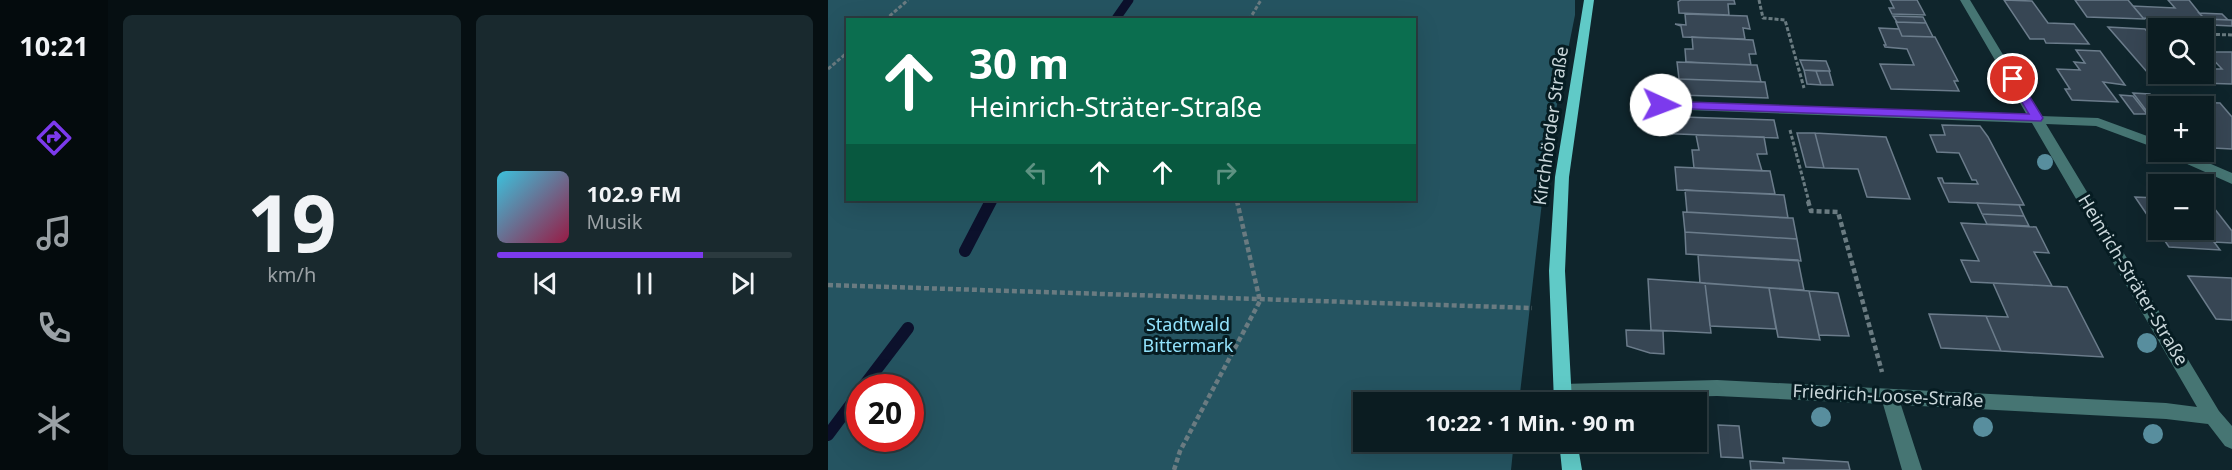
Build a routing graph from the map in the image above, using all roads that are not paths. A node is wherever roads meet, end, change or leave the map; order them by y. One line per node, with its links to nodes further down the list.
1 (1589, 0): 8 (main road, Kirchhörder Straße)
2 (1965, 0): 4 (street, Heinrich-Sträter-Straße)
3 (1661, 105): 4 (street)
4 (2037, 118): 5 (street); 11 (street, Heinrich-Sträter-Straße)
5 (2148, 141)
6 (2194, 162): 7 (street)
7 (2232, 179)
8 (1563, 392)
9 (1649, 392): 10 (street, Friedrich-Loose-Straße)
10 (1888, 396): 11 (street, Friedrich-Loose-Straße); 15 (street)
11 (2213, 417): 12 (street, Heinrich-Sträter-Straße)
12 (2232, 441)
13 (1570, 452): 14 (main road)
14 (1572, 470)
15 (1911, 470)

